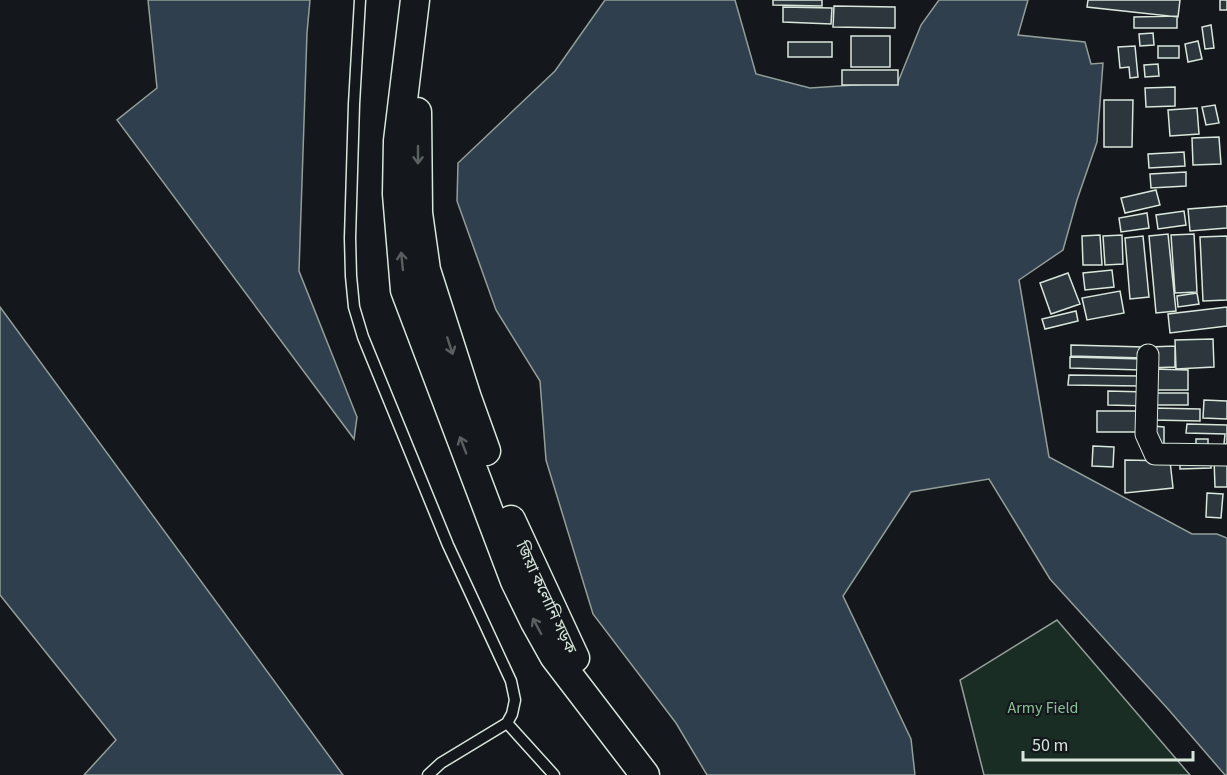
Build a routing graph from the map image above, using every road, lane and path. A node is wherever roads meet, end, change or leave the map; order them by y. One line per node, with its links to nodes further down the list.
1 (360, 0): 5 (lane)
2 (414, 6): 8 (main road, one-way to 2); 9 (main road, জিয়া কলোনি সড়ক, one-way to 9)
3 (1148, 355): 4 (street)
4 (1227, 455)
5 (507, 723): 6 (lane); 7 (lane)
6 (429, 775)
7 (554, 775)
8 (645, 775)
9 (667, 775)

